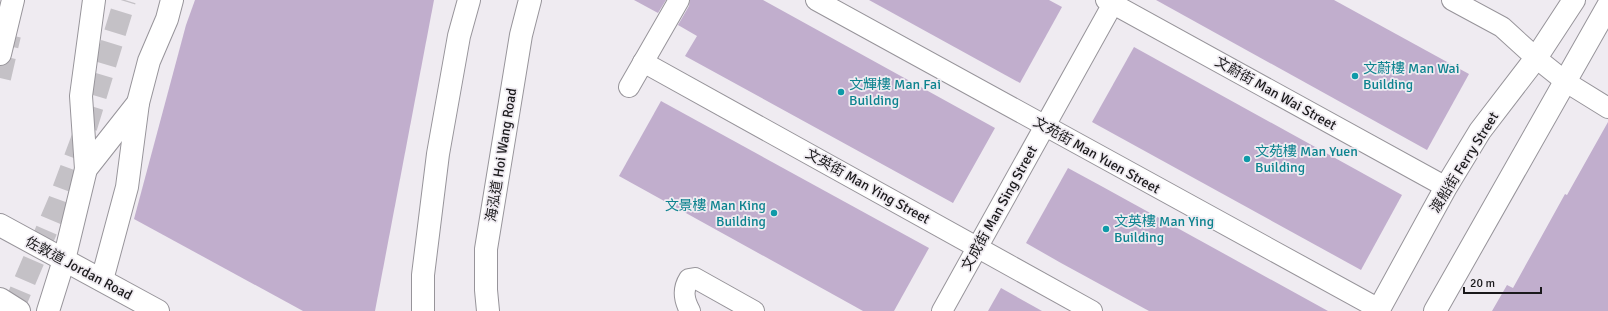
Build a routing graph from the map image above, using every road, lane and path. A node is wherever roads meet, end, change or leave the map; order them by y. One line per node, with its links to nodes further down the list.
1 (13, 0): 12 (main road)
2 (94, 0): 20 (main road)
3 (172, 0): 17 (main road)
4 (469, 0): 31 (main road)
5 (530, 0): 32 (main road, 海泓道 Hoi Wang Road)
6 (679, 0): 14 (street)
7 (816, 0): 19 (street, 文苑街 Man Yuen Street)
8 (1452, 0): 13 (street)
9 (1574, 0): 13 (main road, 渡船街 Ferry Street)
10 (1111, 1): 19 (street, 文成街 Man Sing Street); 21 (street, 文蔚街 Man Wai Street)
11 (1608, 6): 15 (main road)
12 (0, 54)
13 (1536, 58): 15 (street); 21 (main road, 渡船街 Ferry Street)
14 (644, 62): 16 (street); 23 (street, 文英街 Man Ying Street)
15 (1566, 82): 18 (street); 37 (main road)
16 (629, 87)
17 (138, 103): 20 (main road); 25 (main road)
18 (1608, 108)
19 (1046, 126): 23 (street, 文成街 Man Sing Street); 27 (street, 文苑街 Man Yuen Street)
20 (86, 169): 24 (main road)
21 (1446, 187): 27 (main road, 渡船街 Ferry Street)
22 (0, 225): 24 (main road, 佐敦道 Jordan Road)
23 (977, 247): 35 (street, 文成街 Man Sing Street); 36 (street, 文英街 Man Ying Street)
24 (64, 260): 25 (main road, 佐敦道 Jordan Road); 29 (main road)
25 (102, 280): 30 (main road, 佐敦道 Jordan Road)
26 (0, 299): 28 (main road)
27 (1378, 310)
28 (19, 311)
29 (48, 311)
30 (158, 311)
31 (424, 311)
32 (488, 311)
33 (690, 311): 34 (street)
34 (754, 311)
35 (942, 311)
36 (1092, 311)
37 (1435, 311)

